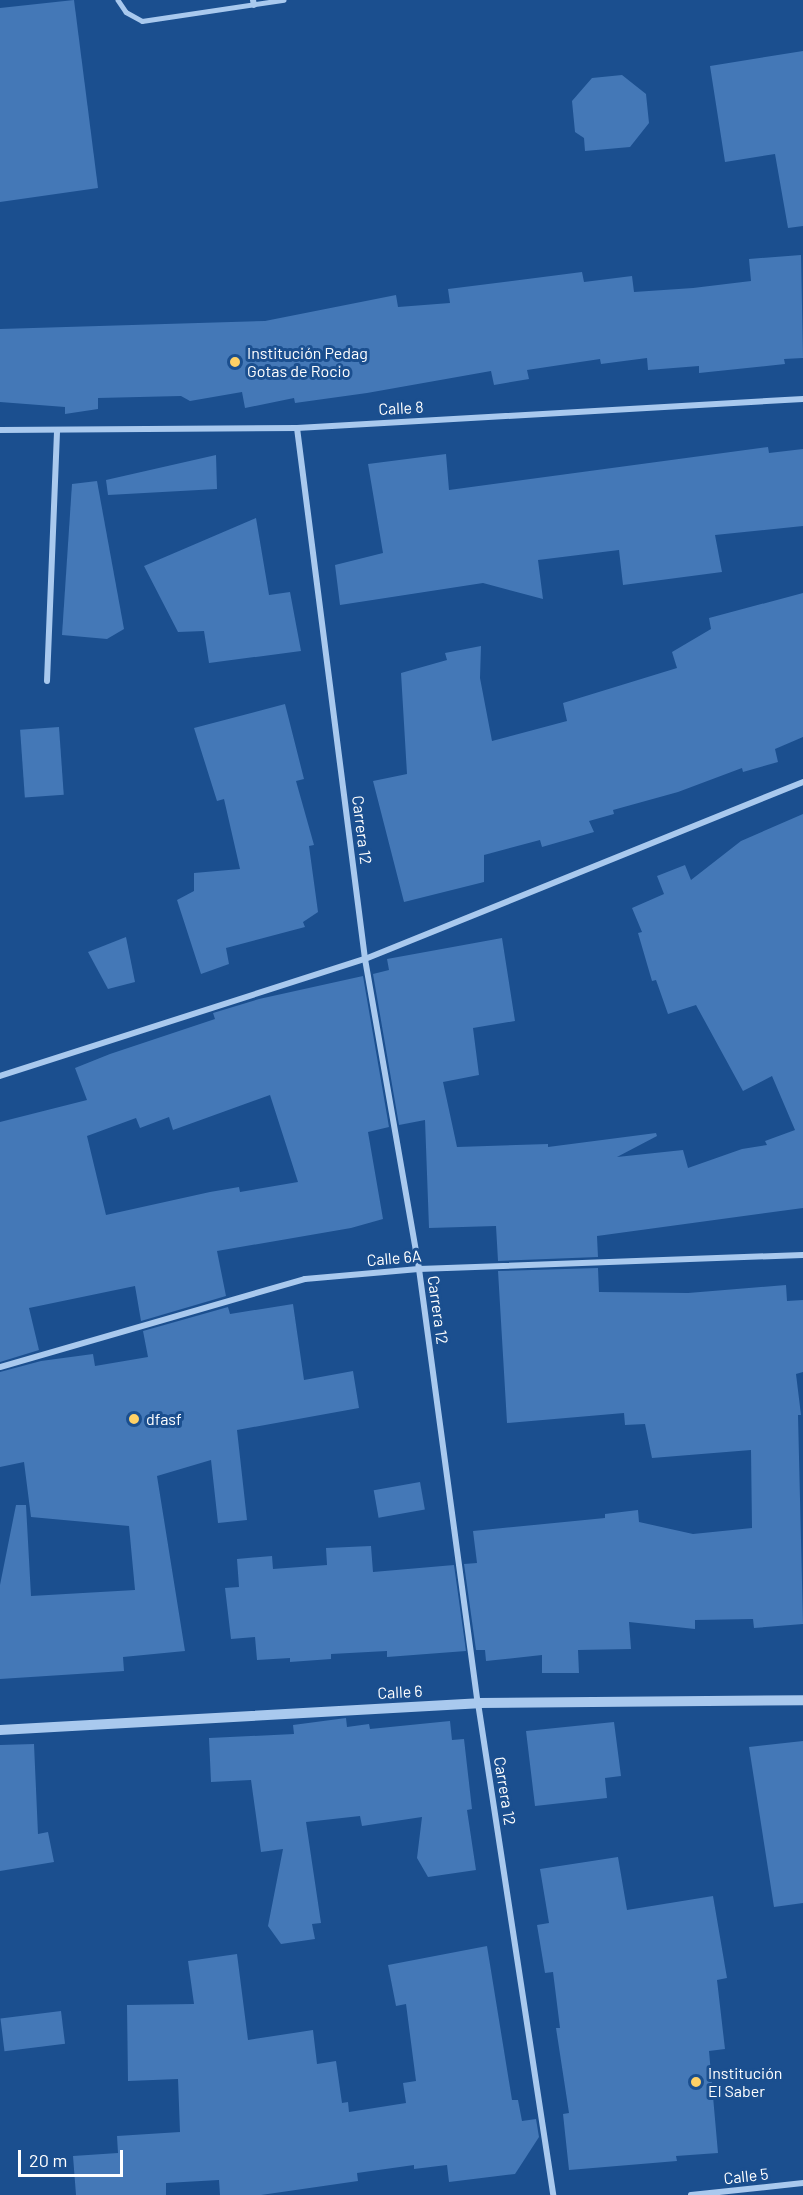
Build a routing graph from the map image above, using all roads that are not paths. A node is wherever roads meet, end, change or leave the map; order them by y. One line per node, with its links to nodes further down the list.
1 (117, 0): 3 (lane)
2 (283, 0): 3 (lane)
3 (254, 2)
4 (803, 399): 5 (street, Calle 8)
5 (297, 428): 7 (street, Calle 8); 10 (street, Carrera 12)
6 (0, 430): 7 (street, Calle 8)
7 (57, 430): 8 (street)
8 (47, 681)
9 (803, 782): 10 (street)
10 (365, 959): 11 (street); 13 (street, Carrera 12)
11 (0, 1076)
12 (803, 1255): 13 (street, Calle 6A)
13 (419, 1269): 14 (street, Calle 6A); 16 (street, Carrera 12)
14 (0, 1367)
15 (803, 1700): 16 (street, Calle 6)
16 (478, 1703): 17 (street, Calle 6); 19 (street, Carrera 12)
17 (0, 1730)
18 (803, 2183): 20 (street, Calle 5)
19 (553, 2195)
20 (691, 2195)

